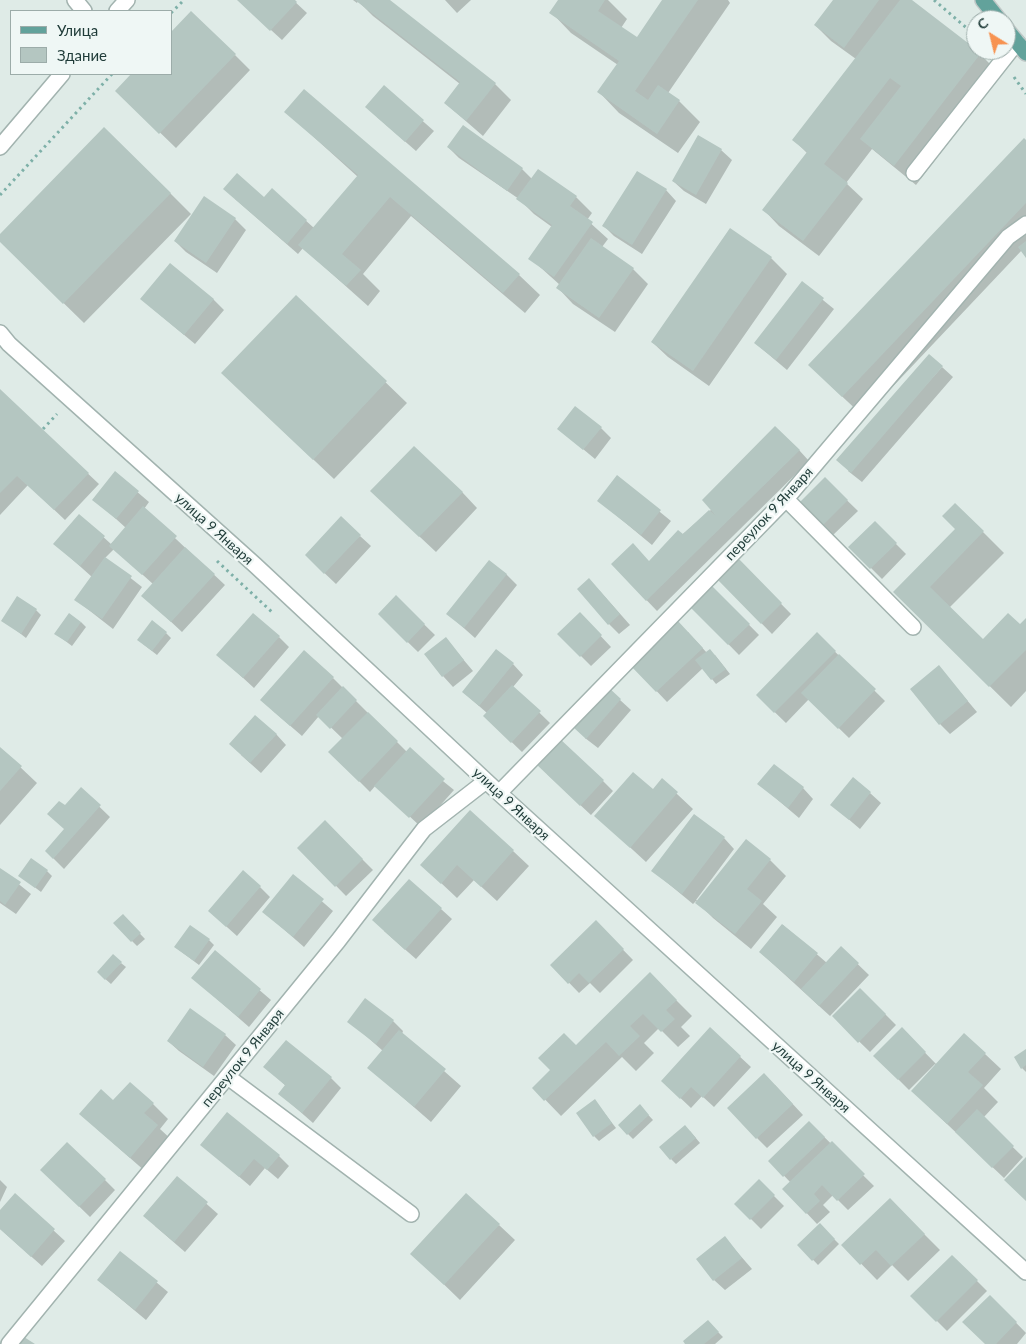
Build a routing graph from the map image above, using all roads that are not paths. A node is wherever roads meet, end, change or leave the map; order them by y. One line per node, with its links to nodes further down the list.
1 (75, 0): 4 (street)
2 (127, 0): 5 (street)
3 (983, 0): 6 (main road)
4 (83, 10)
5 (118, 10)
6 (991, 10)
7 (1022, 48): 10 (street)
8 (61, 75): 9 (street)
9 (0, 146)
10 (914, 173)
11 (1026, 224): 13 (street, переулок 9 Января)
12 (0, 333): 15 (street, улица 9 Января)
13 (786, 499): 14 (street); 16 (street, переулок 9 Января)
14 (913, 628)
15 (486, 781): 16 (street, улица 9 Января); 17 (street, переулок 9 Января)
16 (499, 794): 19 (street, улица 9 Января)
17 (228, 1077): 18 (street); 20 (street, переулок 9 Января)
18 (411, 1214)
19 (1026, 1272)
20 (9, 1344)

